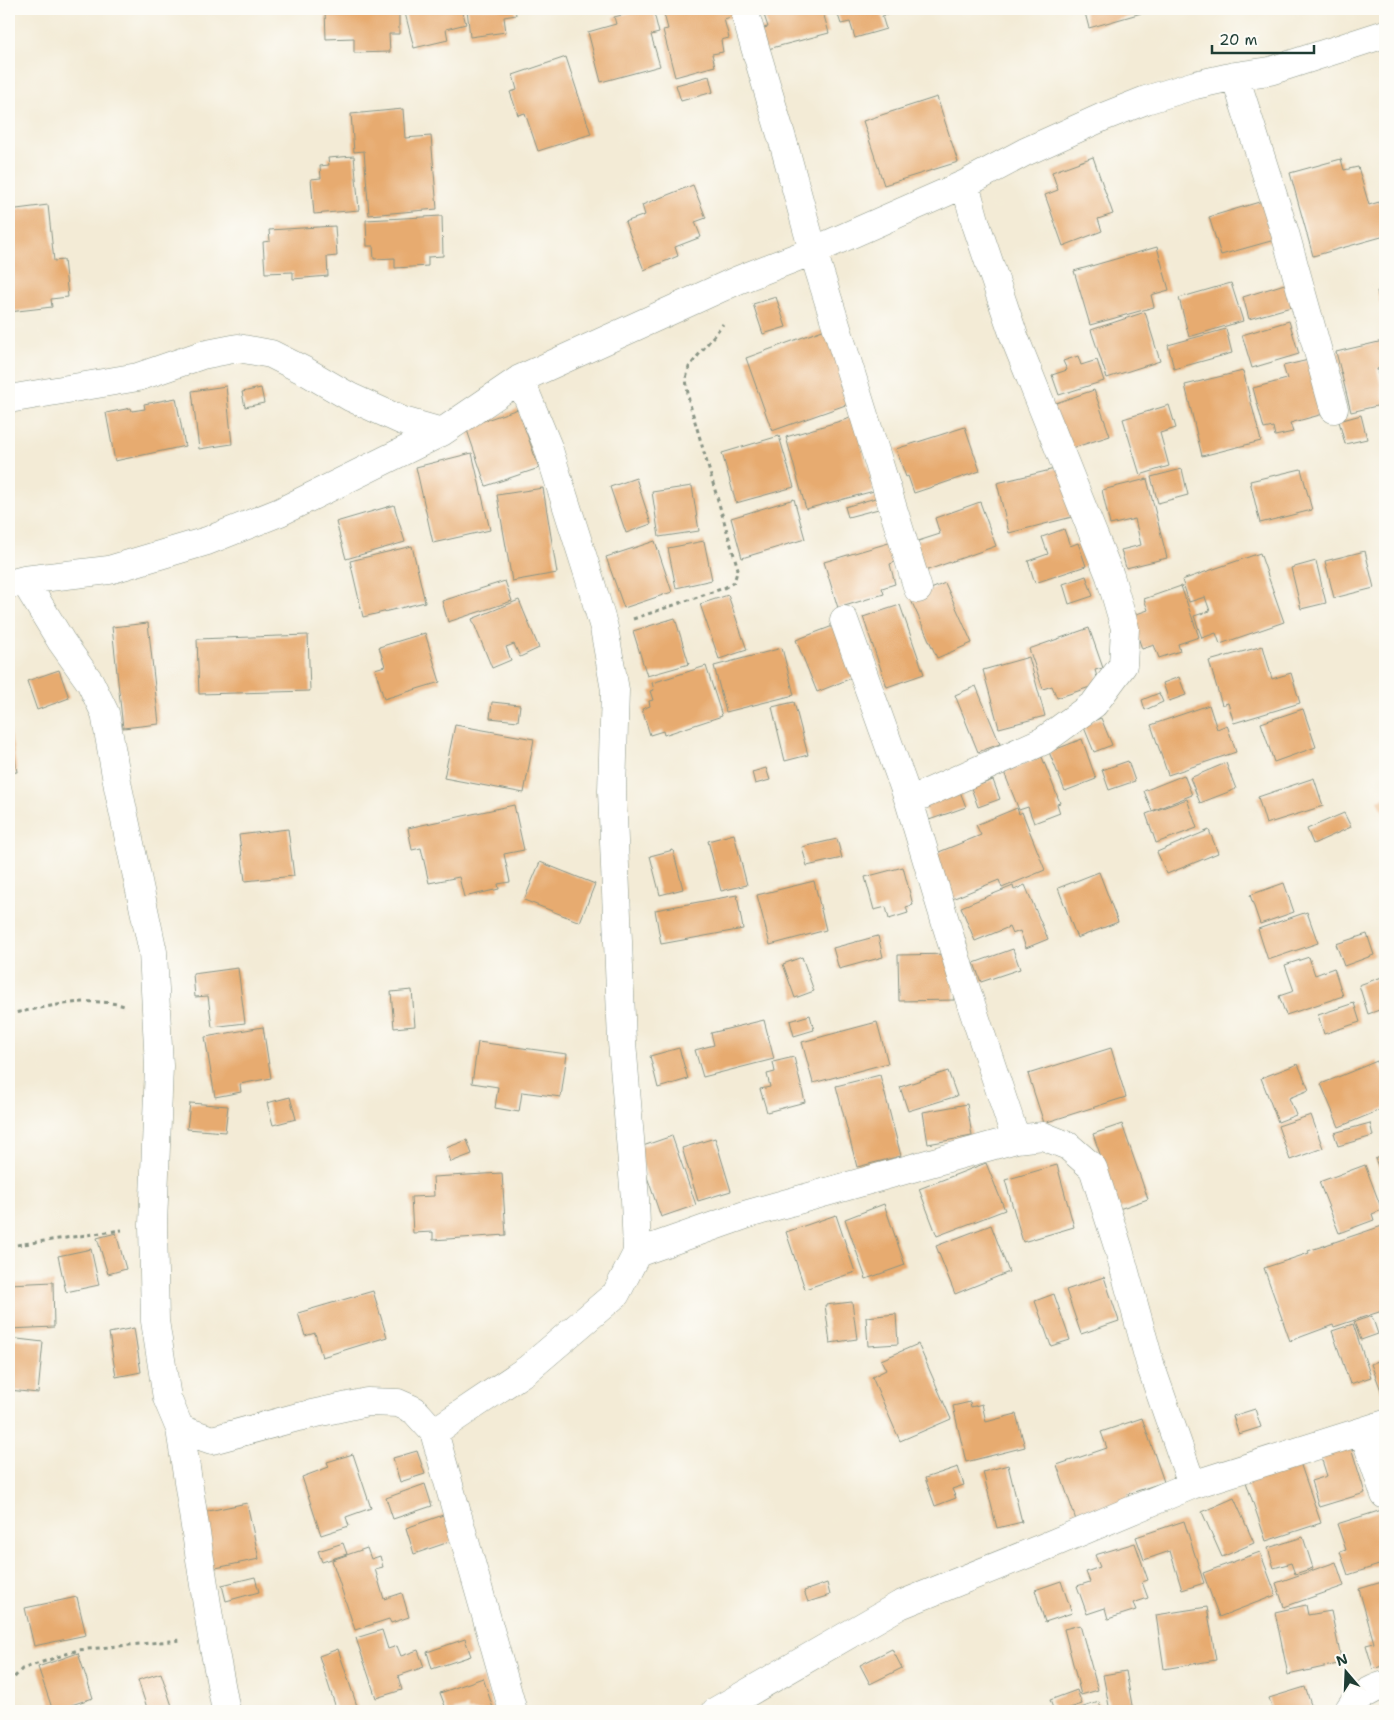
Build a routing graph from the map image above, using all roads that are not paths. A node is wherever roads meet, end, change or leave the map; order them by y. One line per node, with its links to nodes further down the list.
1 (746, 17): 5 (street)
2 (1385, 34): 3 (street)
3 (1235, 76): 4 (street); 8 (street)
4 (965, 184): 5 (street); 13 (street)
5 (814, 251): 6 (street); 11 (street)
6 (520, 379): 9 (street); 15 (street)
7 (9, 399): 9 (street)
8 (1334, 409)
9 (442, 432): 10 (street)
10 (16, 582): 17 (street)
11 (918, 589)
12 (844, 620): 13 (street)
13 (909, 801): 14 (street)
14 (1016, 1139): 15 (street); 19 (street)
15 (637, 1253): 18 (street)
16 (1374, 1427): 19 (street); 20 (street)
17 (180, 1429): 18 (street); 22 (street)
18 (434, 1432): 23 (street)
19 (1192, 1485): 24 (street)
20 (1385, 1495)
21 (1385, 1685): 25 (street)
22 (226, 1711)
23 (513, 1711)
24 (716, 1711)
25 (1348, 1711)

